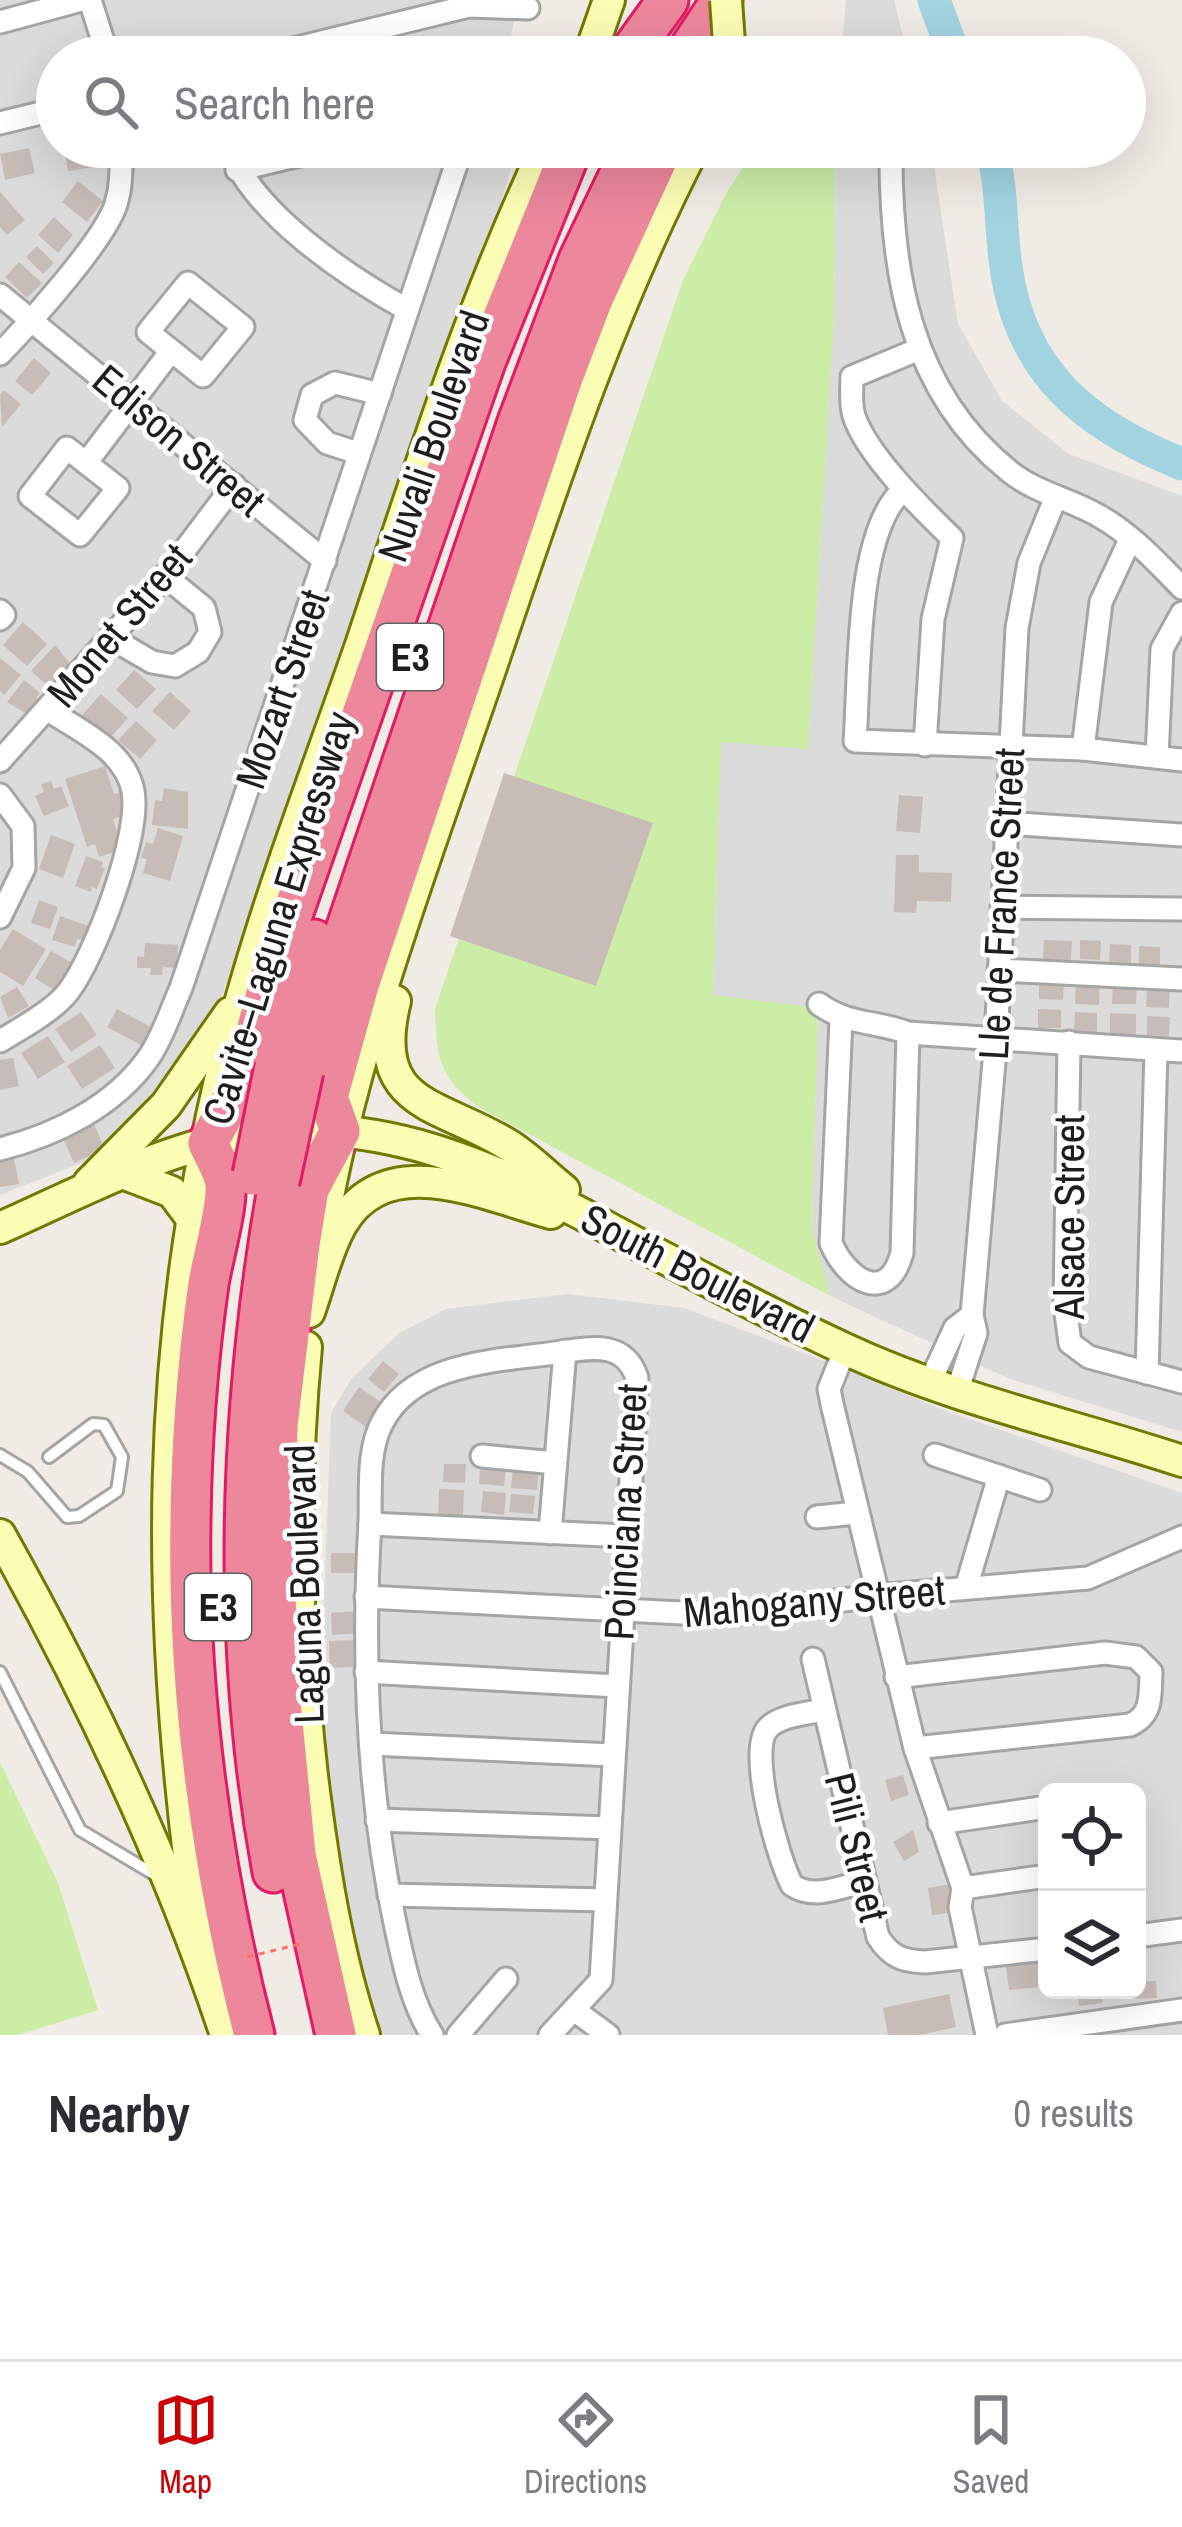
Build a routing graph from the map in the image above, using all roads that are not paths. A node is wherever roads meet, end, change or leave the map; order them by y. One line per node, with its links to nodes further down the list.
1 (86, 0): 7 (street); 8 (street)
2 (609, 0): 10 (main road)
3 (668, 0): 11 (highway)
4 (687, 0): 12 (highway)
5 (726, 0): 13 (highway); 14 (highway); 15 (main road, bridge)
6 (528, 8): 9 (street)
7 (0, 22)
8 (100, 36)
9 (346, 36)
10 (596, 36)
11 (642, 36)
12 (666, 36)
13 (699, 36)
14 (712, 36)
15 (729, 36)
16 (36, 114): 17 (street)
17 (0, 123)
18 (121, 168): 31 (street)
19 (245, 168): 28 (street)
20 (455, 168): 30 (street, Mozart Street)
21 (536, 168): 64 (main road, Nuvali Boulevard)
22 (563, 168): 75 (highway)
23 (592, 168): 73 (highway, Cavite–Laguna Expressway / E3)
24 (623, 168): 73 (highway, Cavite–Laguna Expressway / E3)
25 (653, 168): 74 (highway)
26 (683, 168): 58 (main road)
27 (891, 168): 32 (street)
28 (237, 170): 30 (street)
29 (0, 295): 31 (street, Edison Street)
30 (406, 309): 35 (street, Mozart Street)
31 (34, 319): 34 (street); 36 (street, Edison Street)
32 (917, 350): 40 (street); 41 (street)
33 (171, 351): 33 (street); 36 (street)
34 (0, 355)
35 (380, 394): 37 (street, Mozart Street); 37 (street)
36 (133, 401): 38 (street); 39 (street, Edison Street)
37 (358, 452): 43 (street, Mozart Street)
38 (86, 463)
39 (234, 485): 43 (street, Edison Street); 44 (street, Monet Street)
40 (903, 490): 49 (street); 49 (street)
41 (1055, 499): 42 (street); 50 (street, Lle de France Street)
42 (1130, 540): 45 (street); 51 (street)
43 (325, 560): 76 (street, Mozart Street)
44 (165, 576): 47 (street, Monet Street); 47 (street)
45 (1182, 588)
46 (1182, 613): 52 (street)
47 (111, 638): 48 (street, Monet Street)
48 (48, 710): 54 (street, Monet Street); 69 (street)
49 (925, 745): 50 (street)
50 (1008, 748): 51 (street); 56 (street, Lle de France Street)
51 (1083, 749): 52 (street)
52 (1156, 757): 53 (street)
53 (1182, 760)
54 (0, 761)
55 (0, 795): 61 (street)
56 (1005, 823): 57 (street); 59 (street, Lle de France Street)
57 (1182, 835)
58 (429, 847): 74 (main road); 82 (main road)
59 (1002, 907): 60 (street); 62 (street, Lle de France Street)
60 (1182, 909)
61 (0, 917)
62 (999, 970): 63 (street); 68 (street, Lle de France Street)
63 (1182, 979)
64 (244, 987): 75 (main road, Nuvali Boulevard); 79 (main road)
65 (819, 1004): 66 (street)
66 (841, 1019): 67 (street); 67 (street)
67 (908, 1033): 68 (street)
68 (996, 1040): 70 (street); 88 (street, Lle de France Street)
69 (0, 1041)
70 (1070, 1042): 71 (street); 86 (street, Alsace Street)
71 (1156, 1050): 72 (street); 86 (street)
72 (1182, 1051)
73 (289, 1069): 78 (highway, Cavite–Laguna Expressway / E3, bridge)
74 (340, 1131): 75 (main road, South Boulevard); 82 (main road, South Boulevard); 83 (main road, Laguna Boulevard); 139 (highway)
75 (208, 1143): 77 (main road, South Boulevard); 80 (main road); 136 (highway)
76 (0, 1149)
77 (125, 1174): 79 (main road, South Boulevard); 80 (main road)
78 (266, 1178): 137 (highway, Cavite–Laguna Expressway / E3); 138 (highway, Cavite–Laguna Expressway / E3)
79 (79, 1193): 81 (main road, South Boulevard)
80 (193, 1220): 131 (main road)
81 (0, 1228)
82 (609, 1228): 83 (main road); 84 (main road, South Boulevard)
83 (309, 1312): 140 (main road, Laguna Boulevard)
84 (850, 1351): 88 (main road, South Boulevard); 97 (street)
85 (566, 1352): 94 (street); 99 (street, Poinciana Street); 102 (street, Poinciana Street)
86 (1147, 1373): 87 (street, Alsace Street)
87 (1182, 1382)
88 (943, 1387): 93 (main road, South Boulevard)
89 (935, 1455): 95 (street)
90 (482, 1456): 94 (street)
91 (50, 1457): 92 (lane)
92 (1, 1458)
93 (1182, 1461)
94 (556, 1462): 100 (street)
95 (999, 1476): 96 (street); 104 (street)
96 (1040, 1490)
97 (856, 1513): 98 (street); 105 (street)
98 (817, 1516)
99 (370, 1524): 100 (street); 106 (street, Poinciana Street)
100 (550, 1533): 102 (street)
101 (0, 1534): 123 (main road)
102 (626, 1536): 107 (street, Poinciana Street)
103 (1182, 1537): 104 (street, Mahogany Street)
104 (966, 1588): 105 (street, Mahogany Street)
105 (876, 1596): 107 (street, Mahogany Street); 111 (street)
106 (366, 1597): 107 (street, Mahogany Street); 110 (street, Poinciana Street)
107 (622, 1612): 112 (street, Poinciana Street)
108 (813, 1659): 113 (street, Pili Street)
109 (0, 1672): 123 (lane)
110 (366, 1672): 112 (street); 114 (street, Poinciana Street)
111 (896, 1677): 115 (street); 115 (street)
112 (616, 1686): 116 (street, Poinciana Street)
113 (822, 1710): 122 (street, Pili Street); 122 (street)
114 (371, 1744): 116 (street); 118 (street, Poinciana Street)
115 (915, 1748): 119 (street)
116 (613, 1755): 120 (street, Poinciana Street)
117 (1038, 1809): 119 (street)
118 (376, 1820): 120 (street); 125 (street, Poinciana Street)
119 (939, 1823): 124 (street)
120 (609, 1828): 126 (street, Poinciana Street)
121 (1038, 1877): 124 (street)
122 (865, 1881): 130 (street, Pili Street)
123 (173, 1887): 131 (main road)
124 (963, 1888): 130 (street)
125 (389, 1895): 126 (street); 141 (street, Poinciana Street)
126 (605, 1900): 133 (street, Poinciana Street)
127 (1182, 1930): 128 (street)
128 (1146, 1935)
129 (1038, 1949): 130 (street)
130 (969, 1959): 145 (street)
131 (206, 1973): 135 (main road)
132 (506, 1979): 142 (street)
133 (574, 2010): 143 (street, Poinciana Street); 144 (street)
134 (1182, 2010): 146 (street)
135 (226, 2035)
136 (254, 2035)
137 (282, 2035)
138 (310, 2035)
139 (336, 2035)
140 (364, 2035)
141 (432, 2035)
142 (458, 2035)
143 (550, 2035)
144 (608, 2035)
145 (987, 2035)
146 (1005, 2035)

